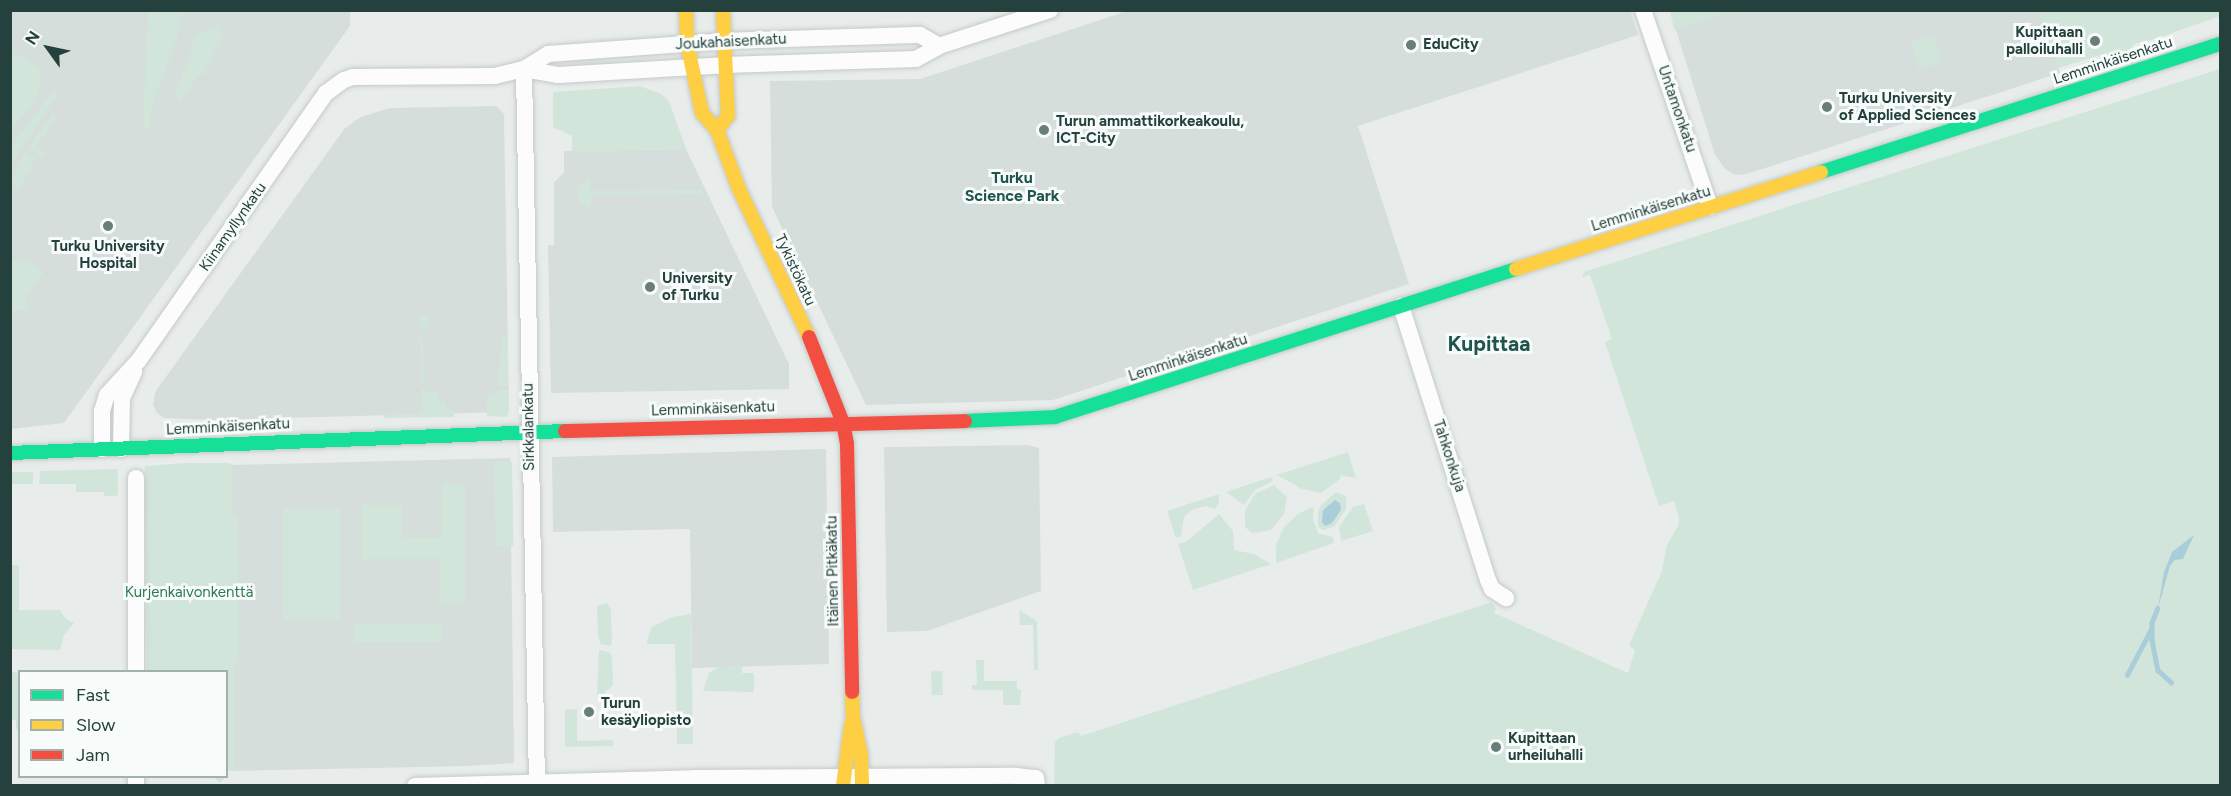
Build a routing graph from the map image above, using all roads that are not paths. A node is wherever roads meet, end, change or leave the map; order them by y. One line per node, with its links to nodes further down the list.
1 (686, 10): 6 (street, Tykistökatu)
2 (723, 10): 5 (street)
3 (1050, 10): 8 (street, Joukahaisenkatu)
4 (1643, 10): 14 (street, Untamonkatu)
5 (724, 41): 6 (street, Joukahaisenkatu); 8 (street, Joukahaisenkatu); 9 (street)
6 (687, 43): 10 (street, Tykistökatu); 11 (street, Joukahaisenkatu)
7 (2220, 44): 14 (street, Lemminkäisenkatu)
8 (939, 46): 9 (street, Joukahaisenkatu)
9 (724, 65): 10 (street, Joukahaisenkatu); 13 (street)
10 (692, 67): 11 (street, Joukahaisenkatu); 13 (street, Tykistökatu)
11 (524, 69): 12 (street, Joukahaisenkatu); 18 (street, Sirkkalankatu)
12 (326, 93): 16 (street, Kiinamyllynkatu)
13 (717, 130): 17 (street, Tykistökatu)
14 (1710, 207): 15 (street, Lemminkäisenkatu)
15 (1401, 306): 17 (street, Lemminkäisenkatu); 23 (street, Tahkonkuja)
16 (139, 360): 19 (street, Kiinamyllynkatu); 20 (street, Kiinamyllynkatu)
17 (843, 423): 18 (street, Lemminkäisenkatu); 25 (street, Itäinen Pitkäkatu)
18 (529, 432): 20 (street, Lemminkäisenkatu); 29 (street, Sirkkalankatu)
19 (102, 449): 20 (street); 21 (street)
20 (121, 449)
21 (10, 453)
22 (136, 478): 24 (street)
23 (1506, 598)
24 (136, 670)
25 (853, 717): 26 (street, Itäinen Pitkäkatu); 27 (street, Itäinen Pitkäkatu)
26 (843, 781): 27 (street); 29 (street)
27 (862, 782): 28 (street)
28 (1036, 782)
29 (537, 784): 30 (street)
30 (415, 786)

